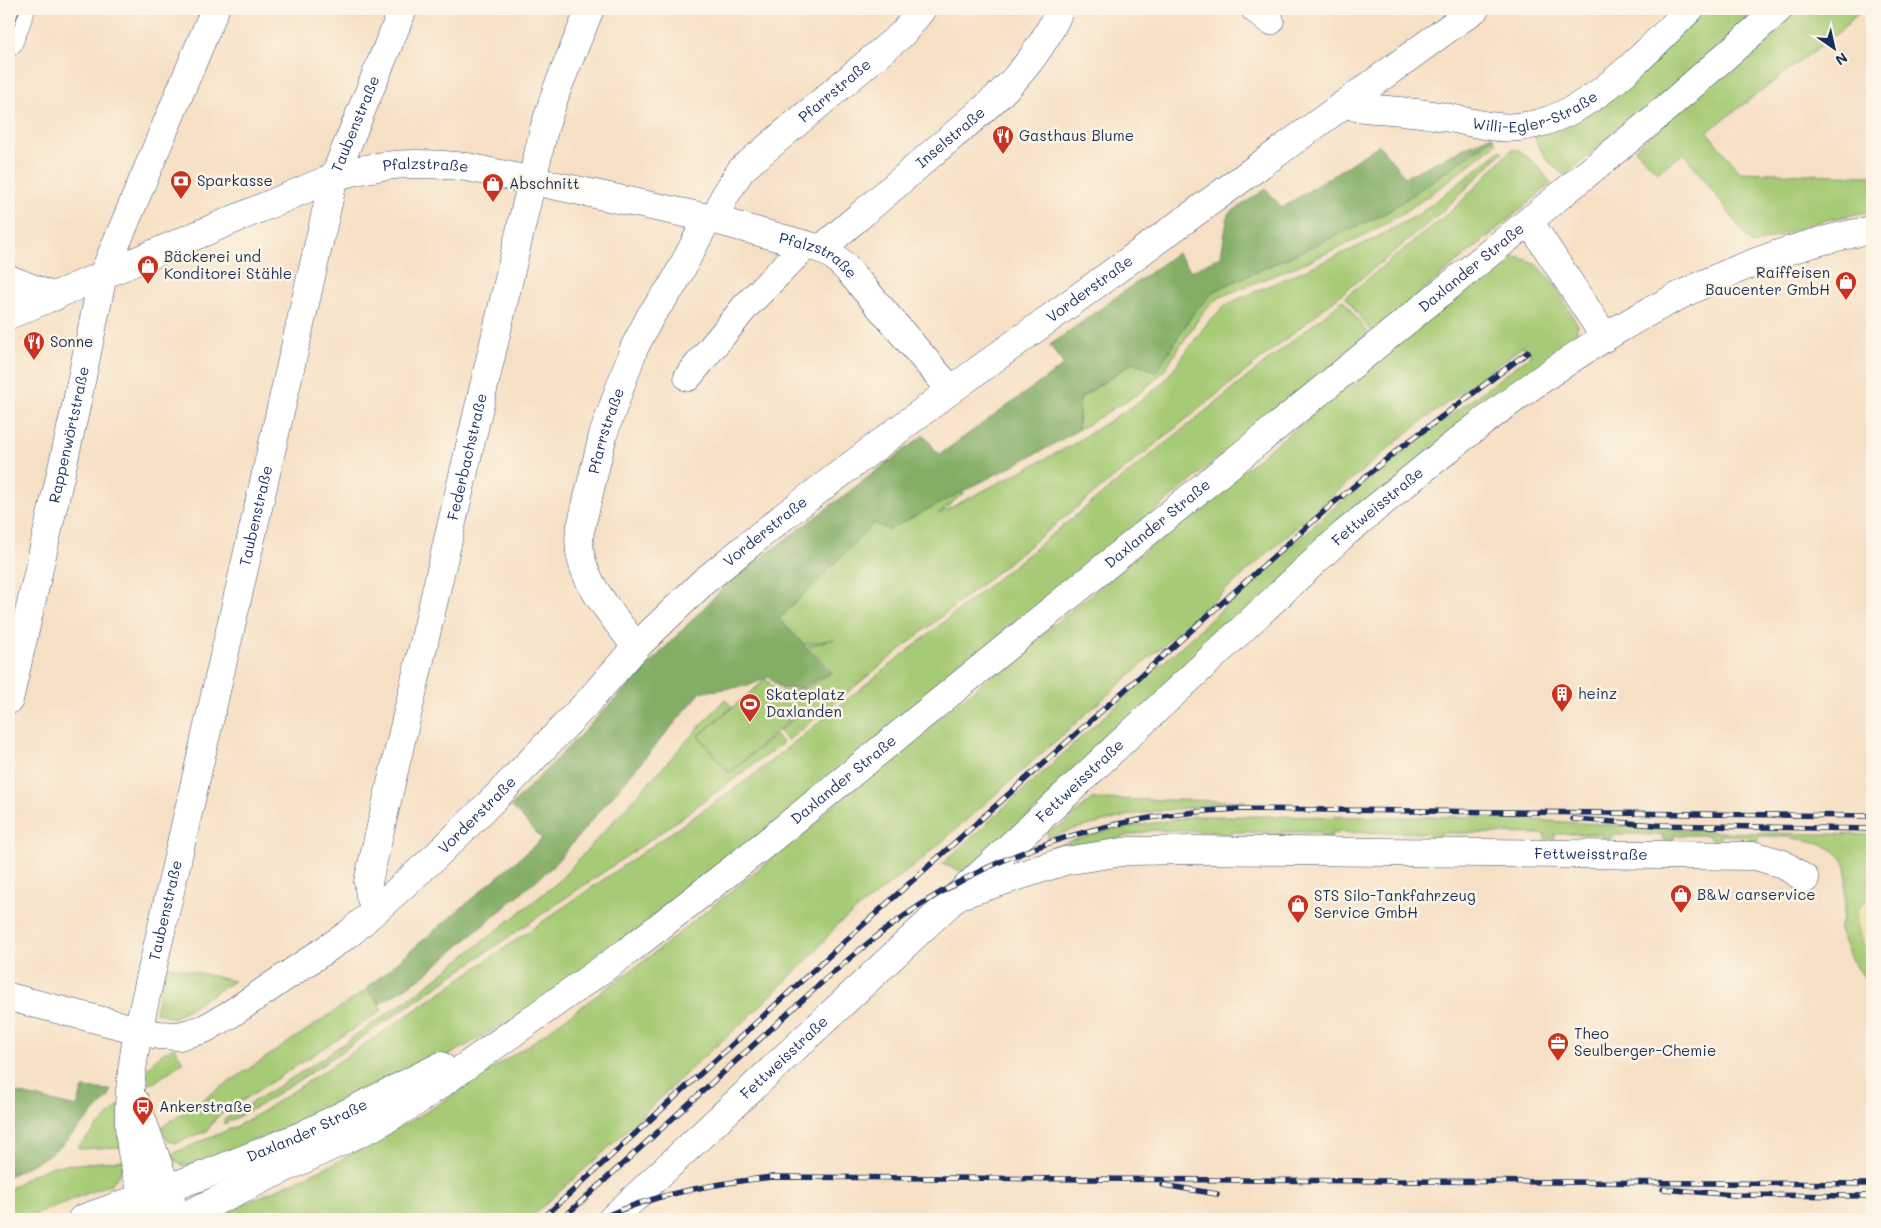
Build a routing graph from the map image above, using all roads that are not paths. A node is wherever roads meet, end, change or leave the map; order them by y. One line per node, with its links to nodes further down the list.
1 (21, 9): 10 (street)
2 (215, 9): 18 (street, Rappenwörtstraße)
3 (403, 9): 12 (street, Taubenstraße)
4 (590, 9): 13 (street, Federbachstraße)
5 (922, 9): 14 (street, Pfarrstraße)
6 (1060, 9): 17 (street, Inselstraße)
7 (1475, 9): 11 (street, Vorderstraße)
8 (1690, 9): 11 (street, Willi-Egler-Straße)
9 (1779, 9): 15 (street, Daxlander Straße)
10 (9, 42)
11 (1351, 100): 24 (street, Vorderstraße)
12 (334, 177): 13 (street, Pfalzstraße); 18 (street, Pfalzstraße); 32 (street, Taubenstraße)
13 (533, 180): 14 (street, Pfalzstraße); 29 (street, Federbachstraße)
14 (712, 219): 17 (street, Pfalzstraße); 25 (street, Pfarrstraße)
15 (1529, 221): 22 (street); 31 (street, Daxlander Straße)
16 (1872, 230): 22 (street, Fettweisstraße)
17 (813, 247): 23 (street, Inselstraße); 24 (street, Pfalzstraße)
18 (103, 275): 20 (street, Pfalzstraße); 26 (street, Rappenwörtstraße)
19 (9, 278): 20 (street)
20 (54, 296): 21 (street, Pfalzstraße)
21 (9, 315)
22 (1605, 338): 28 (street, Fettweisstraße)
23 (688, 377)
24 (951, 390): 25 (street, Vorderstraße)
25 (636, 647): 29 (street, Vorderstraße)
26 (9, 700)
27 (1805, 878): 28 (street, Fettweisstraße)
28 (956, 896): 36 (street, Fettweisstraße)
29 (376, 910): 32 (street, Vorderstraße)
30 (9, 997): 32 (street)
31 (524, 1023): 33 (street, Daxlander Straße); 35 (street, Daxlander Straße)
32 (138, 1031): 33 (street)
33 (155, 1202): 34 (street, Daxlander Straße); 35 (street)
34 (82, 1219)
35 (177, 1219)
36 (612, 1219)

